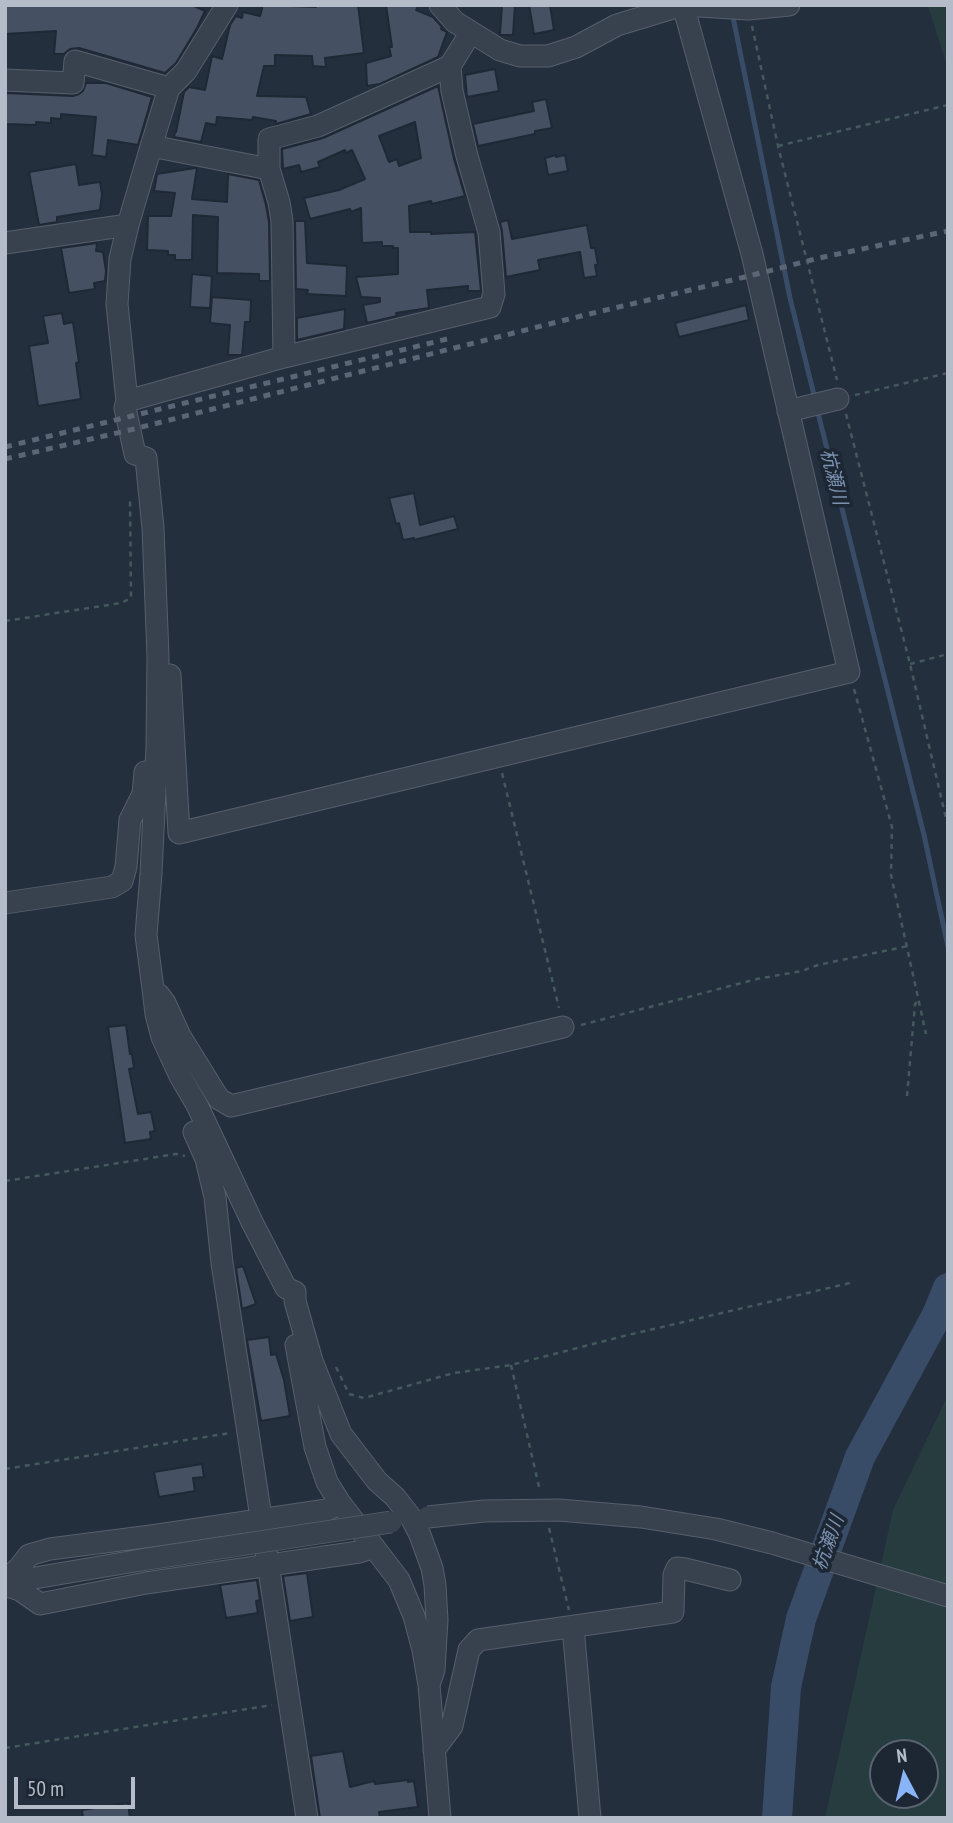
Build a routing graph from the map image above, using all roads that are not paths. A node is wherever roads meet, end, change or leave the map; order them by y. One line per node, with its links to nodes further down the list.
1 (227, 5): 8 (street)
2 (440, 5): 5 (street)
3 (683, 5): 4 (street); 5 (street); 16 (street)
4 (789, 5)
5 (471, 32): 6 (street)
6 (450, 66): 10 (street); 13 (street)
7 (5, 80): 8 (street)
8 (169, 88): 9 (street)
9 (151, 146): 10 (street); 11 (street)
10 (269, 169): 13 (street)
11 (128, 225): 12 (street); 15 (street)
12 (5, 243)
13 (284, 357): 15 (street)
14 (840, 398): 16 (street)
15 (127, 401): 17 (street)
16 (791, 410): 17 (street)
17 (158, 656): 18 (street)
18 (157, 747): 19 (street); 20 (street)
19 (5, 903)
20 (153, 989): 21 (street); 22 (street)
21 (564, 1027)
22 (197, 1105): 23 (street); 25 (street)
23 (286, 1288): 24 (street); 26 (street)
24 (340, 1503): 25 (street); 27 (street)
25 (261, 1519): 28 (street); 30 (street)
26 (410, 1519): 30 (street, bridge); 31 (street, bridge); 33 (street)
27 (374, 1547): 28 (street); 33 (street)
28 (268, 1564): 30 (street); 36 (street)
29 (730, 1580): 32 (street)
30 (5, 1583)
31 (948, 1596)
32 (573, 1627): 34 (street); 39 (street)
33 (429, 1685): 34 (street)
34 (434, 1750): 35 (street)
35 (437, 1788): 37 (street); 38 (street)
36 (307, 1818)
37 (431, 1818)
38 (440, 1818)
39 (590, 1818)

